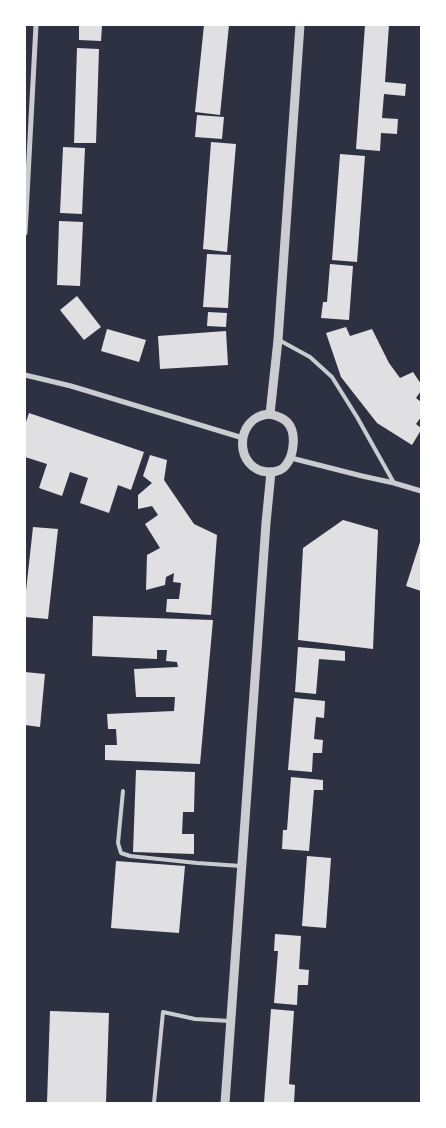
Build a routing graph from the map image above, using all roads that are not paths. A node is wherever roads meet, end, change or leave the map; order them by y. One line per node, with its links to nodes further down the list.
1 (36, 25): 3 (street)
2 (300, 25): 4 (street)
3 (25, 233)
4 (278, 340): 6 (street); 10 (lane)
5 (25, 375): 7 (street)
6 (270, 414): 7 (street); 8 (street)
7 (243, 438): 9 (street)
8 (291, 458): 9 (street); 10 (street)
9 (271, 472): 13 (street)
10 (394, 483): 11 (street)
11 (421, 492)
12 (123, 790): 13 (lane)
13 (241, 866): 14 (street)
14 (230, 1021): 15 (lane); 16 (street)
15 (154, 1103)
16 (224, 1103)

